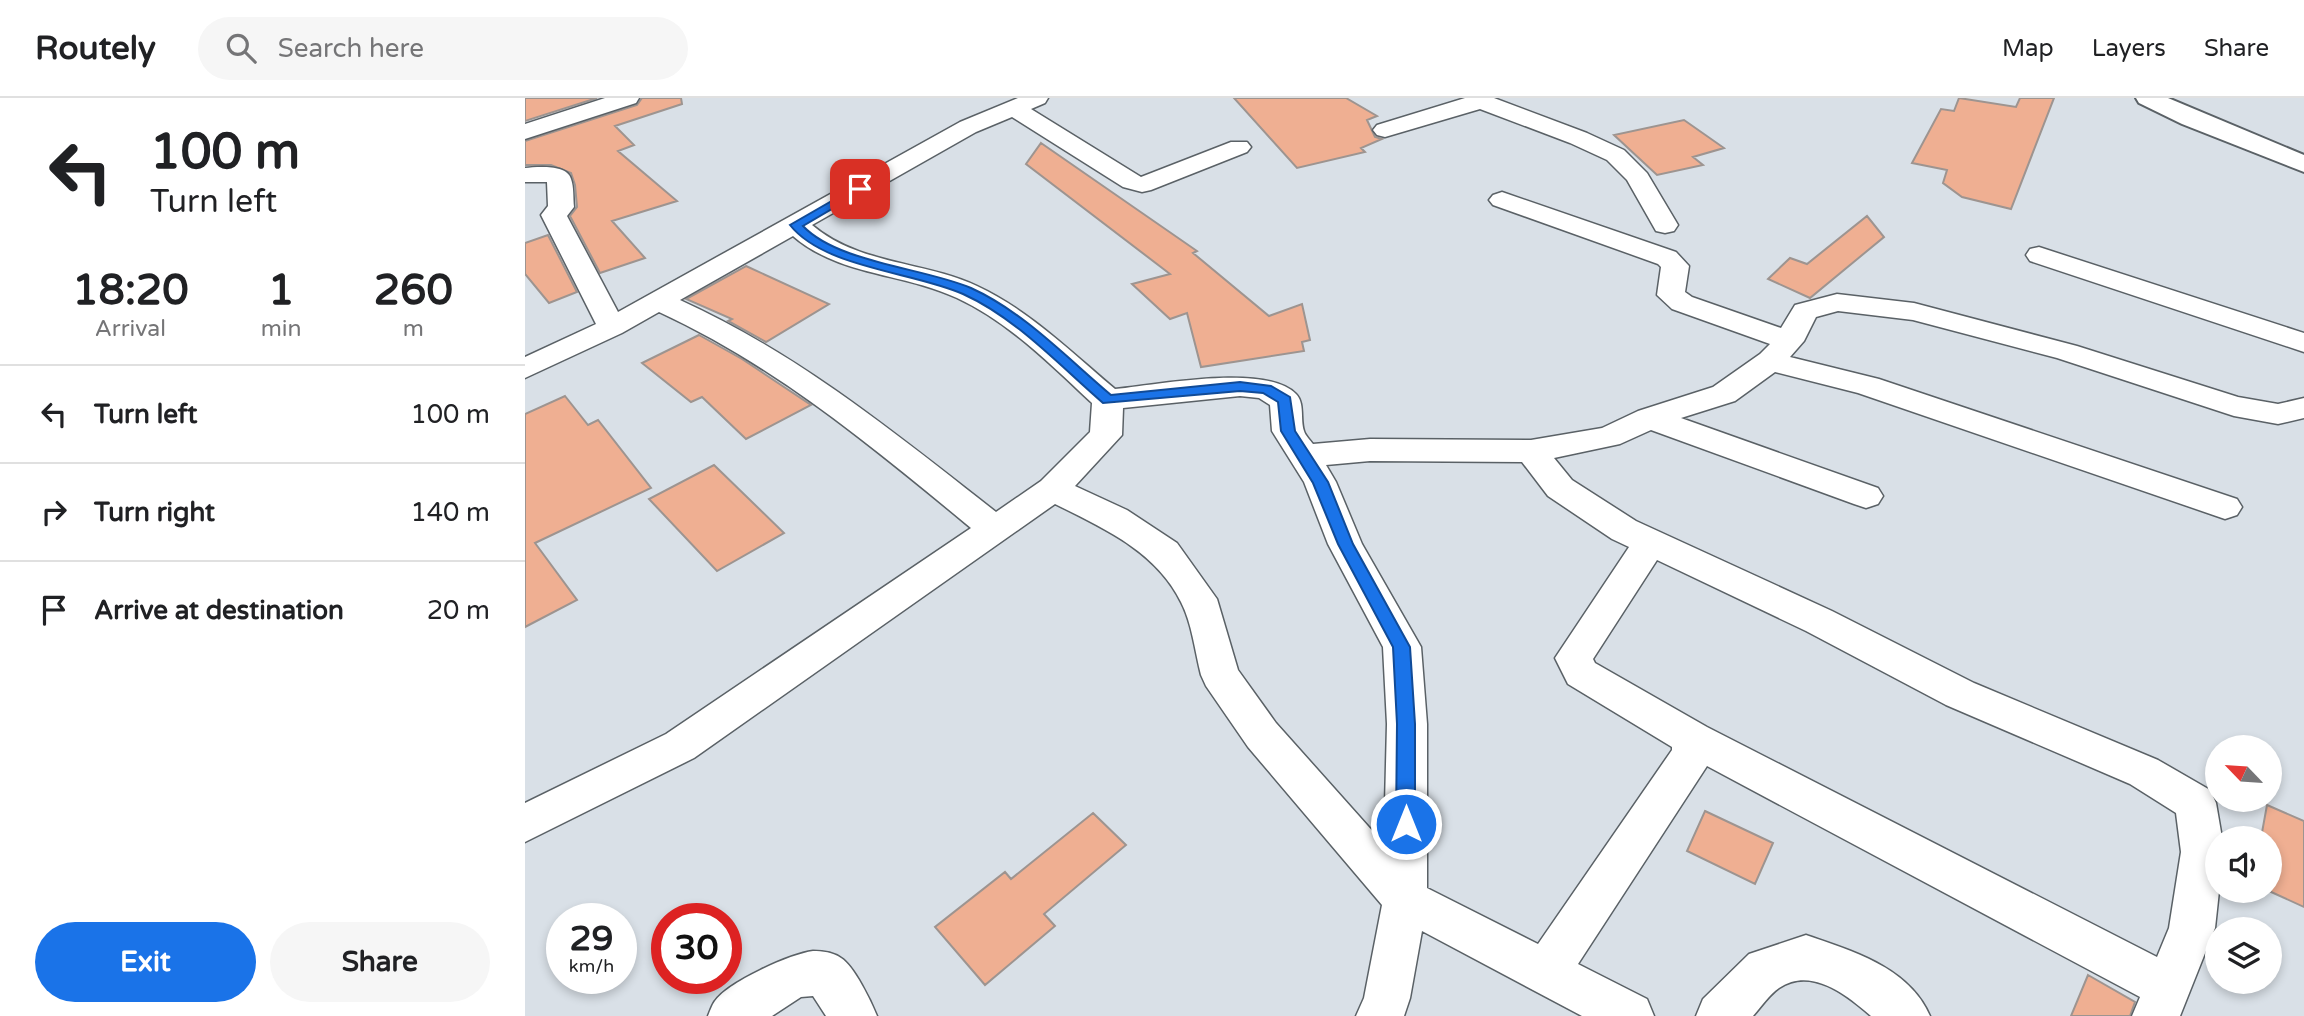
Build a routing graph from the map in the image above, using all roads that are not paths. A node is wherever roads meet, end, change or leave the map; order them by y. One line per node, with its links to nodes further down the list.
1 (628, 98): 7 (street)
2 (1037, 98): 5 (street)
3 (2148, 98): 9 (street)
4 (1479, 99): 6 (street); 13 (street)
5 (1014, 108): 8 (street); 12 (street)
6 (1385, 130)
7 (525, 132)
8 (1240, 148)
9 (2304, 164)
10 (525, 175): 16 (street)
11 (1502, 200): 18 (street)
12 (796, 225): 15 (street); 20 (street)
13 (1665, 225)
14 (2039, 255): 17 (street)
15 (659, 301): 16 (street); 28 (street)
16 (612, 327): 19 (street)
17 (2304, 343)
18 (1780, 351): 21 (street); 22 (street); 27 (street)
19 (525, 369)
20 (1108, 400): 24 (street); 25 (street)
21 (2304, 408)
22 (1650, 418): 23 (street); 26 (street)
23 (1531, 451): 24 (street); 29 (street)
24 (1304, 456): 32 (street)
25 (1052, 489): 28 (street); 32 (street)
26 (1866, 496)
27 (2225, 507)
28 (995, 529): 31 (street)
29 (1651, 542): 30 (street); 34 (street)
30 (1693, 739): 33 (street); 34 (street)
31 (525, 823)
32 (1405, 898): 33 (street); 37 (street)
33 (1546, 973): 38 (street)
34 (2162, 1002)
35 (732, 1016): 36 (street)
36 (853, 1016)
37 (1380, 1016)
38 (1630, 1016)
39 (1720, 1016): 40 (street)
40 (1906, 1016)

